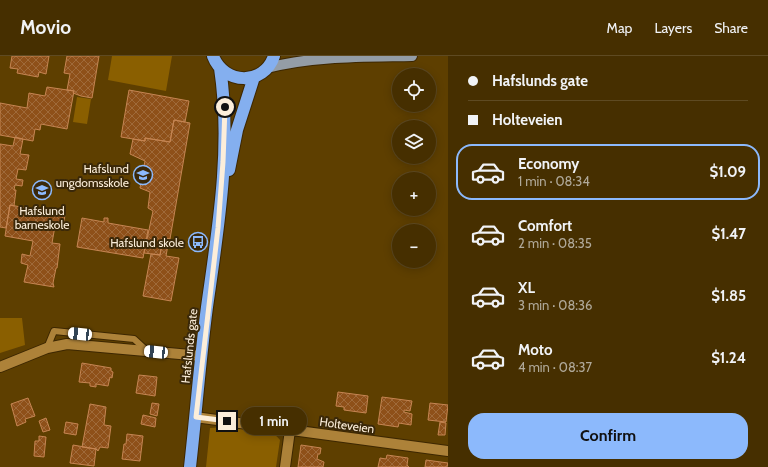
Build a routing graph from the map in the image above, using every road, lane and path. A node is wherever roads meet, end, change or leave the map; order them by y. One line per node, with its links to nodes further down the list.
1 (213, 56): 5 (highway)
2 (274, 56): 6 (highway)
3 (357, 56): 4 (main road); 6 (main road)
4 (412, 56)
5 (220, 68): 7 (highway); 8 (highway, Hafslunds gate)
6 (267, 68): 7 (highway)
7 (254, 77): 8 (highway, Hafslunds gate)
8 (218, 228): 11 (highway, Hafslunds gate)
9 (47, 348): 10 (street); 10 (lane); 12 (street)
10 (148, 352): 11 (street)
11 (202, 356): 13 (highway, Hafslunds gate)
12 (0, 367)
13 (196, 417): 14 (street, Holteveien); 16 (highway, Hafslunds gate)
14 (290, 430): 15 (street, Holteveien); 17 (street)
15 (448, 451)
16 (190, 467)
17 (285, 467)

